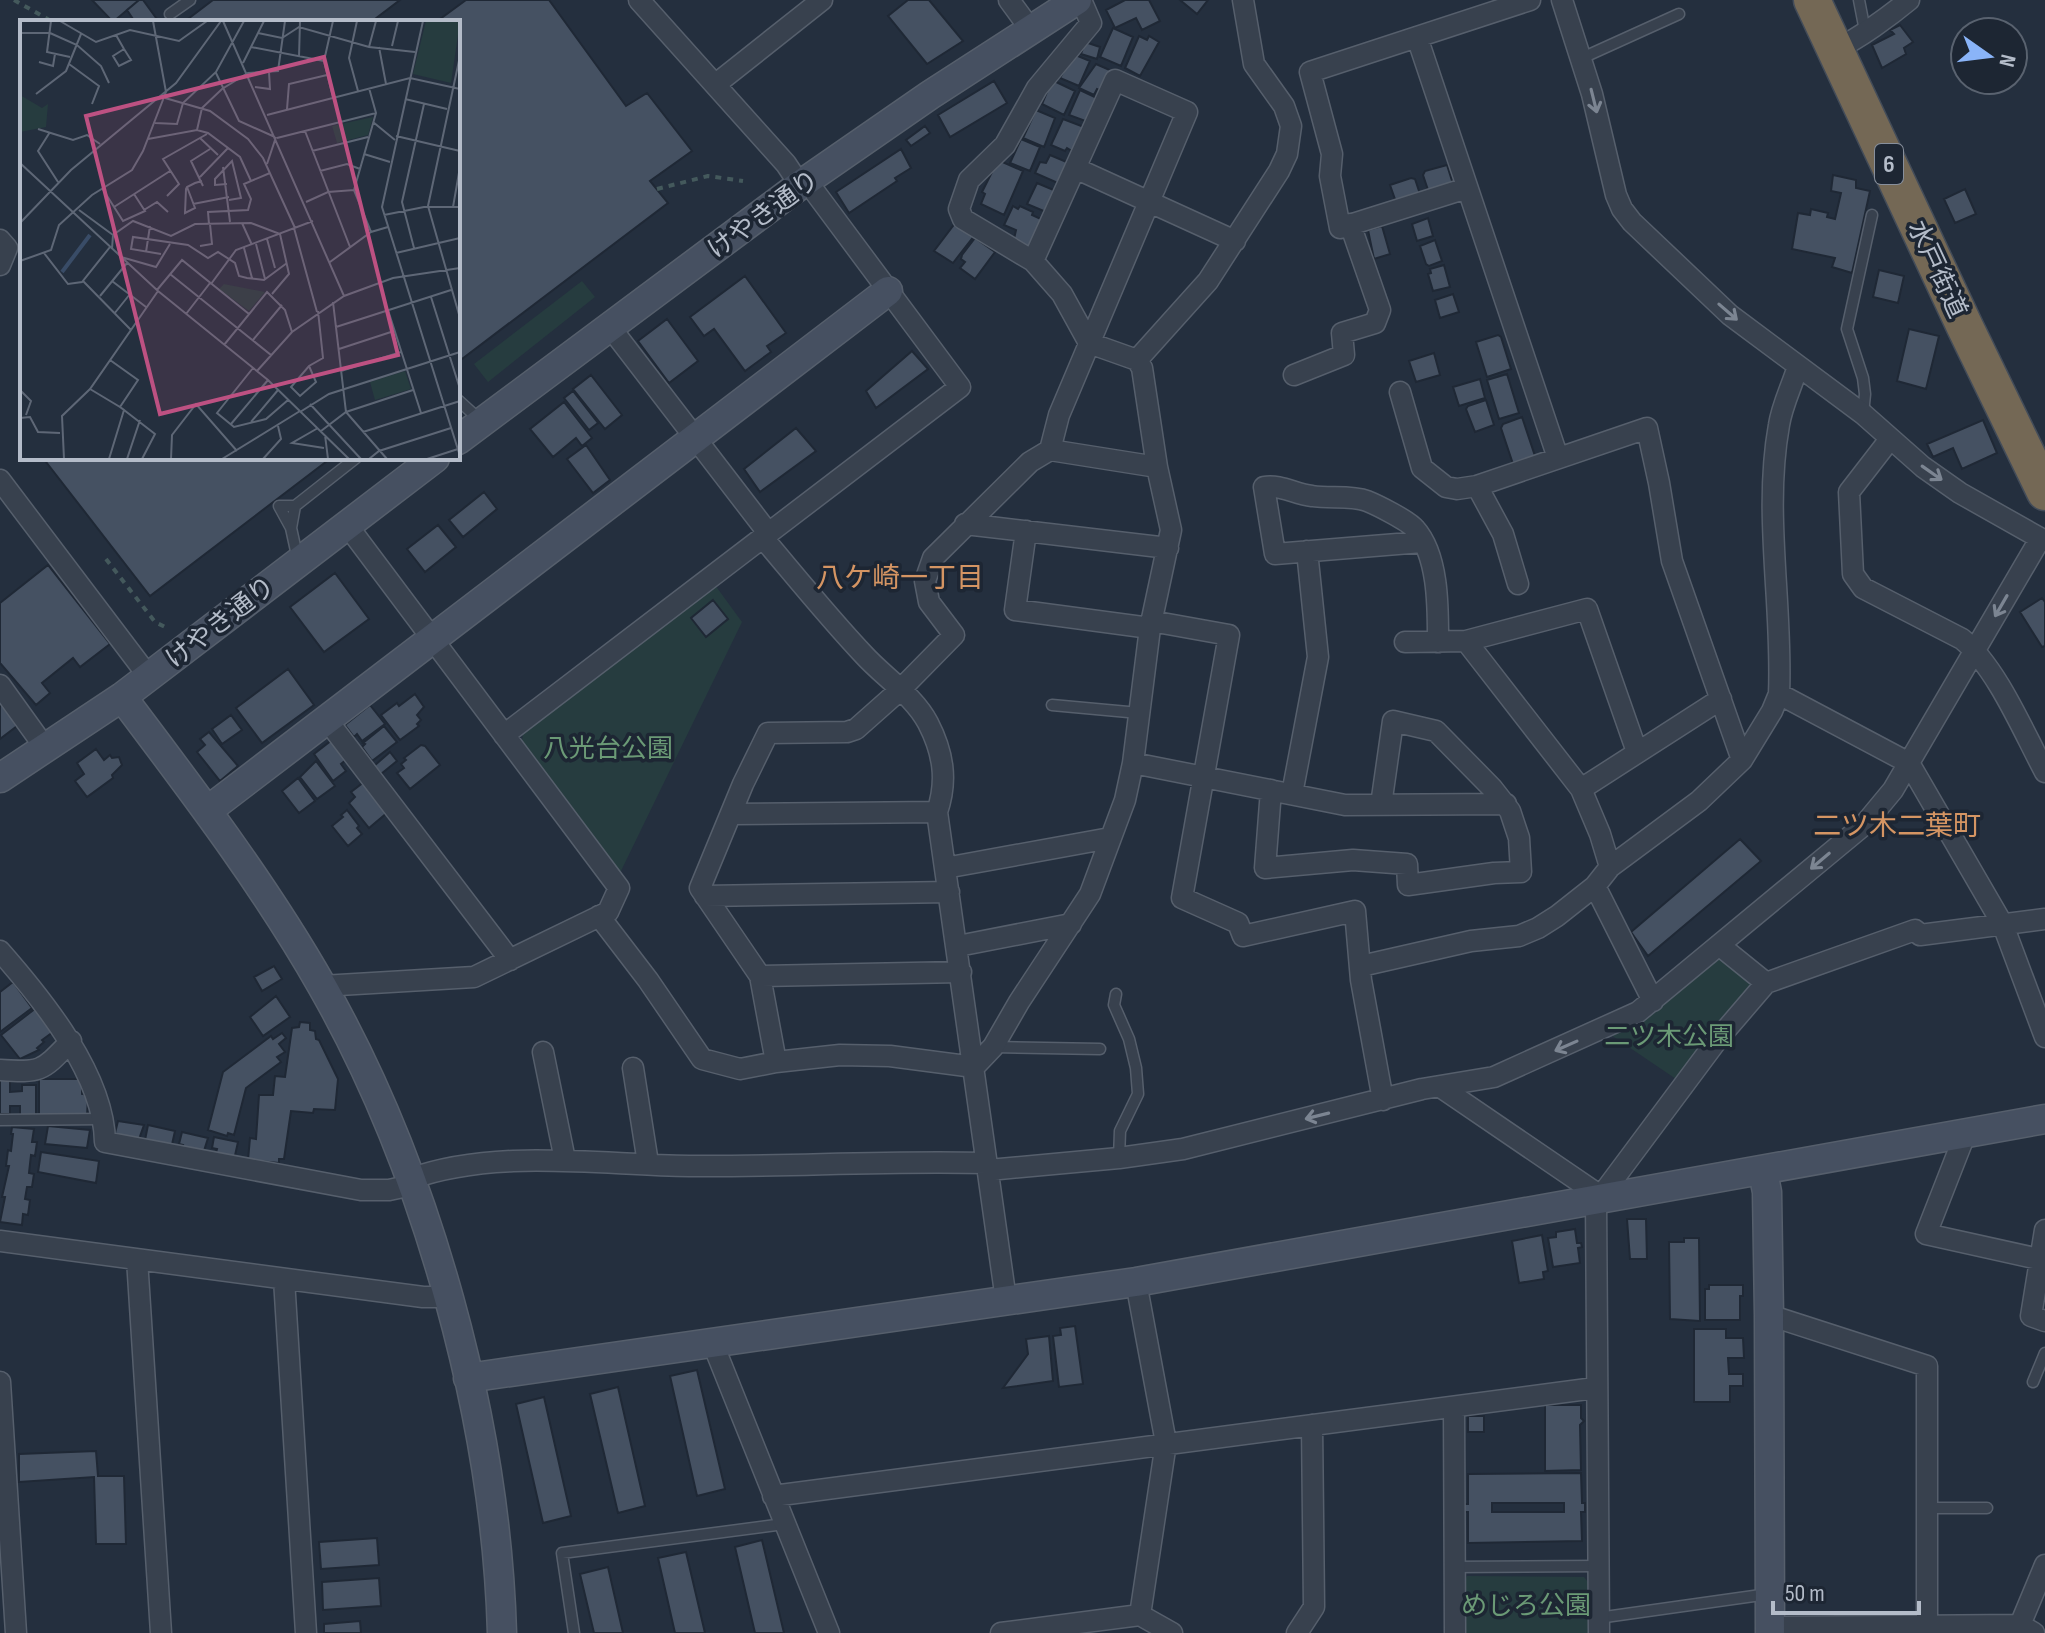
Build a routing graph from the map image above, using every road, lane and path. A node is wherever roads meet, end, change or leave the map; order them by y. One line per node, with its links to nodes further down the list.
1 (14, 0): 15 (path)
2 (639, 0): 20 (street)
3 (822, 0): 20 (street)
4 (1009, 0): 16 (street)
5 (1079, 0): 16 (street, けやき通り); 31 (street)
6 (1243, 0): 30 (street)
7 (1530, 0): 17 (street)
8 (1562, 0): 19 (street)
9 (1812, 0): 18 (highway, 水戸街道 / 6)
10 (1859, 0): 18 (lane)
11 (1909, 0): 18 (street)
12 (183, 2): 13 (lane)
13 (170, 14)
14 (1679, 14): 19 (lane)
15 (49, 20)
16 (1031, 30): 23 (street, けやき通り)
17 (1417, 37): 24 (street); 28 (street)
18 (1850, 40): 53 (highway, 水戸街道 / 6)
19 (1582, 58): 37 (street, one-way to 37)
20 (716, 84): 23 (street)
21 (1075, 168): 26 (street); 26 (street); 31 (street)
22 (743, 181): 25 (path)
23 (803, 183): 33 (street); 34 (street, けやき通り)
24 (1467, 188): 28 (street); 47 (street)
25 (657, 189)
26 (1147, 202): 30 (street); 35 (street)
27 (1872, 215): 41 (lane)
28 (1350, 224): 38 (street)
29 (0, 240): 32 (street)
30 (1235, 241): 36 (street)
31 (1033, 261): 35 (street)
32 (0, 265)
33 (888, 291): 44 (street); 59 (street)
34 (610, 327): 42 (street, けやき通り); 44 (street)
35 (1089, 343): 36 (street); 46 (street)
36 (1137, 360): 50 (street)
37 (1798, 366): 41 (street); 77 (street)
38 (1294, 375)
39 (1400, 392): 52 (street)
40 (460, 402): 42 (lane)
41 (1863, 414): 45 (street)
42 (482, 422): 43 (street, けやき通り)
43 (460, 438)
44 (696, 439): 59 (street); 69 (street)
45 (1890, 439): 60 (street, one-way to 60); 73 (street)
46 (1050, 450): 50 (street); 55 (street)
47 (1558, 458): 52 (street); 79 (street)
48 (353, 460): 54 (lane)
49 (432, 460): 56 (street, けやき通り)
50 (1157, 467): 62 (street)
51 (0, 480): 74 (street)
52 (1477, 486): 66 (street)
53 (2045, 492)
54 (295, 506): 57 (lane); 57 (lane)
55 (965, 524): 58 (street); 76 (street)
56 (347, 525): 65 (street, けやき通り); 69 (street)
57 (291, 528): 65 (lane)
58 (1026, 531): 62 (street); 67 (street)
59 (766, 536): 76 (street); 83 (street)
60 (2043, 540): 73 (street, one-way to 73)
61 (1422, 542): 63 (street); 63 (street); 72 (street)
62 (1168, 548): 67 (street)
63 (1307, 551): 93 (street)
64 (106, 559): 68 (path)
65 (298, 562): 74 (street, けやき通り)
66 (1518, 584)
67 (1151, 625): 81 (street); 90 (street)
68 (167, 628)
69 (433, 638): 82 (street); 83 (street)
70 (1466, 641): 72 (street); 85 (street); 92 (street)
71 (1405, 642): 72 (street)
72 (1438, 642)
73 (1974, 649): 88 (street); 89 (street)
74 (149, 677): 78 (street, けやき通り)
75 (0, 685): 84 (street)
76 (900, 690): 97 (street); 98 (street)
77 (1779, 694): 86 (street); 88 (street)
78 (122, 697): 84 (street, けやき通り); 96 (street)
79 (1721, 699): 85 (street); 86 (street)
80 (1052, 705): 81 (lane)
81 (1139, 713): 87 (street)
82 (327, 720): 96 (street); 112 (street)
83 (504, 735): 105 (street)
84 (46, 749): 91 (street, けやき通り)
85 (1637, 752): 92 (street)
86 (1742, 760): 100 (street)
87 (1133, 763): 90 (street); 99 (street)
88 (1909, 763): 108 (street); 109 (street, one-way to 109)
89 (2045, 772)
90 (1203, 776): 93 (street); 113 (street)
91 (0, 778)
92 (1581, 789): 100 (street)
93 (1282, 792): 94 (street); 95 (street)
94 (1506, 804): 95 (street); 95 (street)
95 (1381, 805)
96 (207, 811): 117 (street)
97 (937, 812): 98 (street); 101 (street)
98 (732, 814): 104 (street)
99 (1110, 838): 101 (street); 107 (street)
100 (1610, 867): 102 (street)
101 (945, 868): 103 (street)
102 (1595, 886): 113 (street); 119 (street)
103 (949, 892): 104 (street); 110 (street)
104 (705, 896): 115 (street)
105 (599, 916): 112 (street); 125 (street)
106 (2045, 919): 108 (street)
107 (1071, 924): 110 (street); 122 (street)
108 (2003, 925): 116 (street); 120 (street)
109 (1719, 945): 116 (street); 119 (street)
110 (958, 946): 114 (street)
111 (0, 951): 121 (street)
112 (510, 960): 117 (street)
113 (1361, 966): 130 (street)
114 (961, 972): 115 (street); 126 (street)
115 (760, 976): 125 (street)
116 (1766, 983): 141 (street)
117 (322, 986): 140 (street)
118 (1116, 994): 135 (lane)
119 (1653, 1001): 129 (street, one-way to 129)
120 (2045, 1037)
121 (71, 1041): 128 (street); 131 (street)
122 (993, 1047): 123 (lane); 126 (street)
123 (1100, 1049)
124 (543, 1052): 136 (street)
125 (776, 1062): 126 (street)
126 (974, 1067): 138 (street)
127 (633, 1068): 137 (street)
128 (0, 1070)
129 (1442, 1088): 130 (street); 141 (street)
130 (1383, 1100): 135 (street, one-way to 135)
131 (105, 1119): 133 (lane); 140 (street)
132 (2045, 1119): 134 (street)
133 (0, 1120)
134 (1966, 1132): 139 (street); 145 (street)
135 (1119, 1158): 138 (street)
136 (565, 1160): 137 (street); 140 (street)
137 (648, 1163): 138 (street)
138 (988, 1166): 149 (street)
139 (1763, 1172): 141 (street); 150 (street)
140 (411, 1182): 148 (street)
141 (1600, 1197): 147 (street); 157 (street)
142 (2045, 1230): 145 (street)
143 (0, 1241): 144 (street)
144 (137, 1259): 146 (street); 176 (street)
145 (2039, 1259): 151 (street)
146 (284, 1279): 148 (street); 177 (street)
147 (1136, 1282): 149 (street); 160 (street)
148 (448, 1297): 154 (street)
149 (1006, 1300): 152 (street)
150 (1769, 1315): 162 (street); 168 (street)
151 (2045, 1321)
152 (713, 1344): 154 (street); 161 (street)
153 (2045, 1353): 156 (lane)
154 (468, 1378): 178 (street)
155 (0, 1382): 175 (street)
156 (2033, 1382)
157 (1595, 1388): 158 (street); 166 (street)
158 (1454, 1408): 159 (street); 167 (street)
159 (1312, 1425): 160 (street); 183 (street)
160 (1166, 1443): 161 (street); 169 (street)
161 (773, 1496): 164 (street)
162 (1928, 1508): 163 (lane); 171 (street)
163 (1987, 1508)
164 (784, 1524): 179 (lane); 180 (street)
165 (2045, 1565): 172 (street)
166 (1598, 1566): 167 (lane); 170 (street)
167 (1454, 1567): 184 (street)
168 (1770, 1593): 170 (lane); 173 (street)
169 (1140, 1615): 174 (street); 182 (street)
170 (1598, 1626)
171 (1927, 1626): 172 (street); 173 (street)
172 (2027, 1629)
173 (1770, 1630)
174 (1041, 1631): 181 (street)
175 (16, 1633)
176 (161, 1633)
177 (306, 1633)
178 (502, 1633)
179 (574, 1633)
180 (829, 1633)
181 (1001, 1633)
182 (1172, 1633)
183 (1297, 1633)
184 (1455, 1633)

